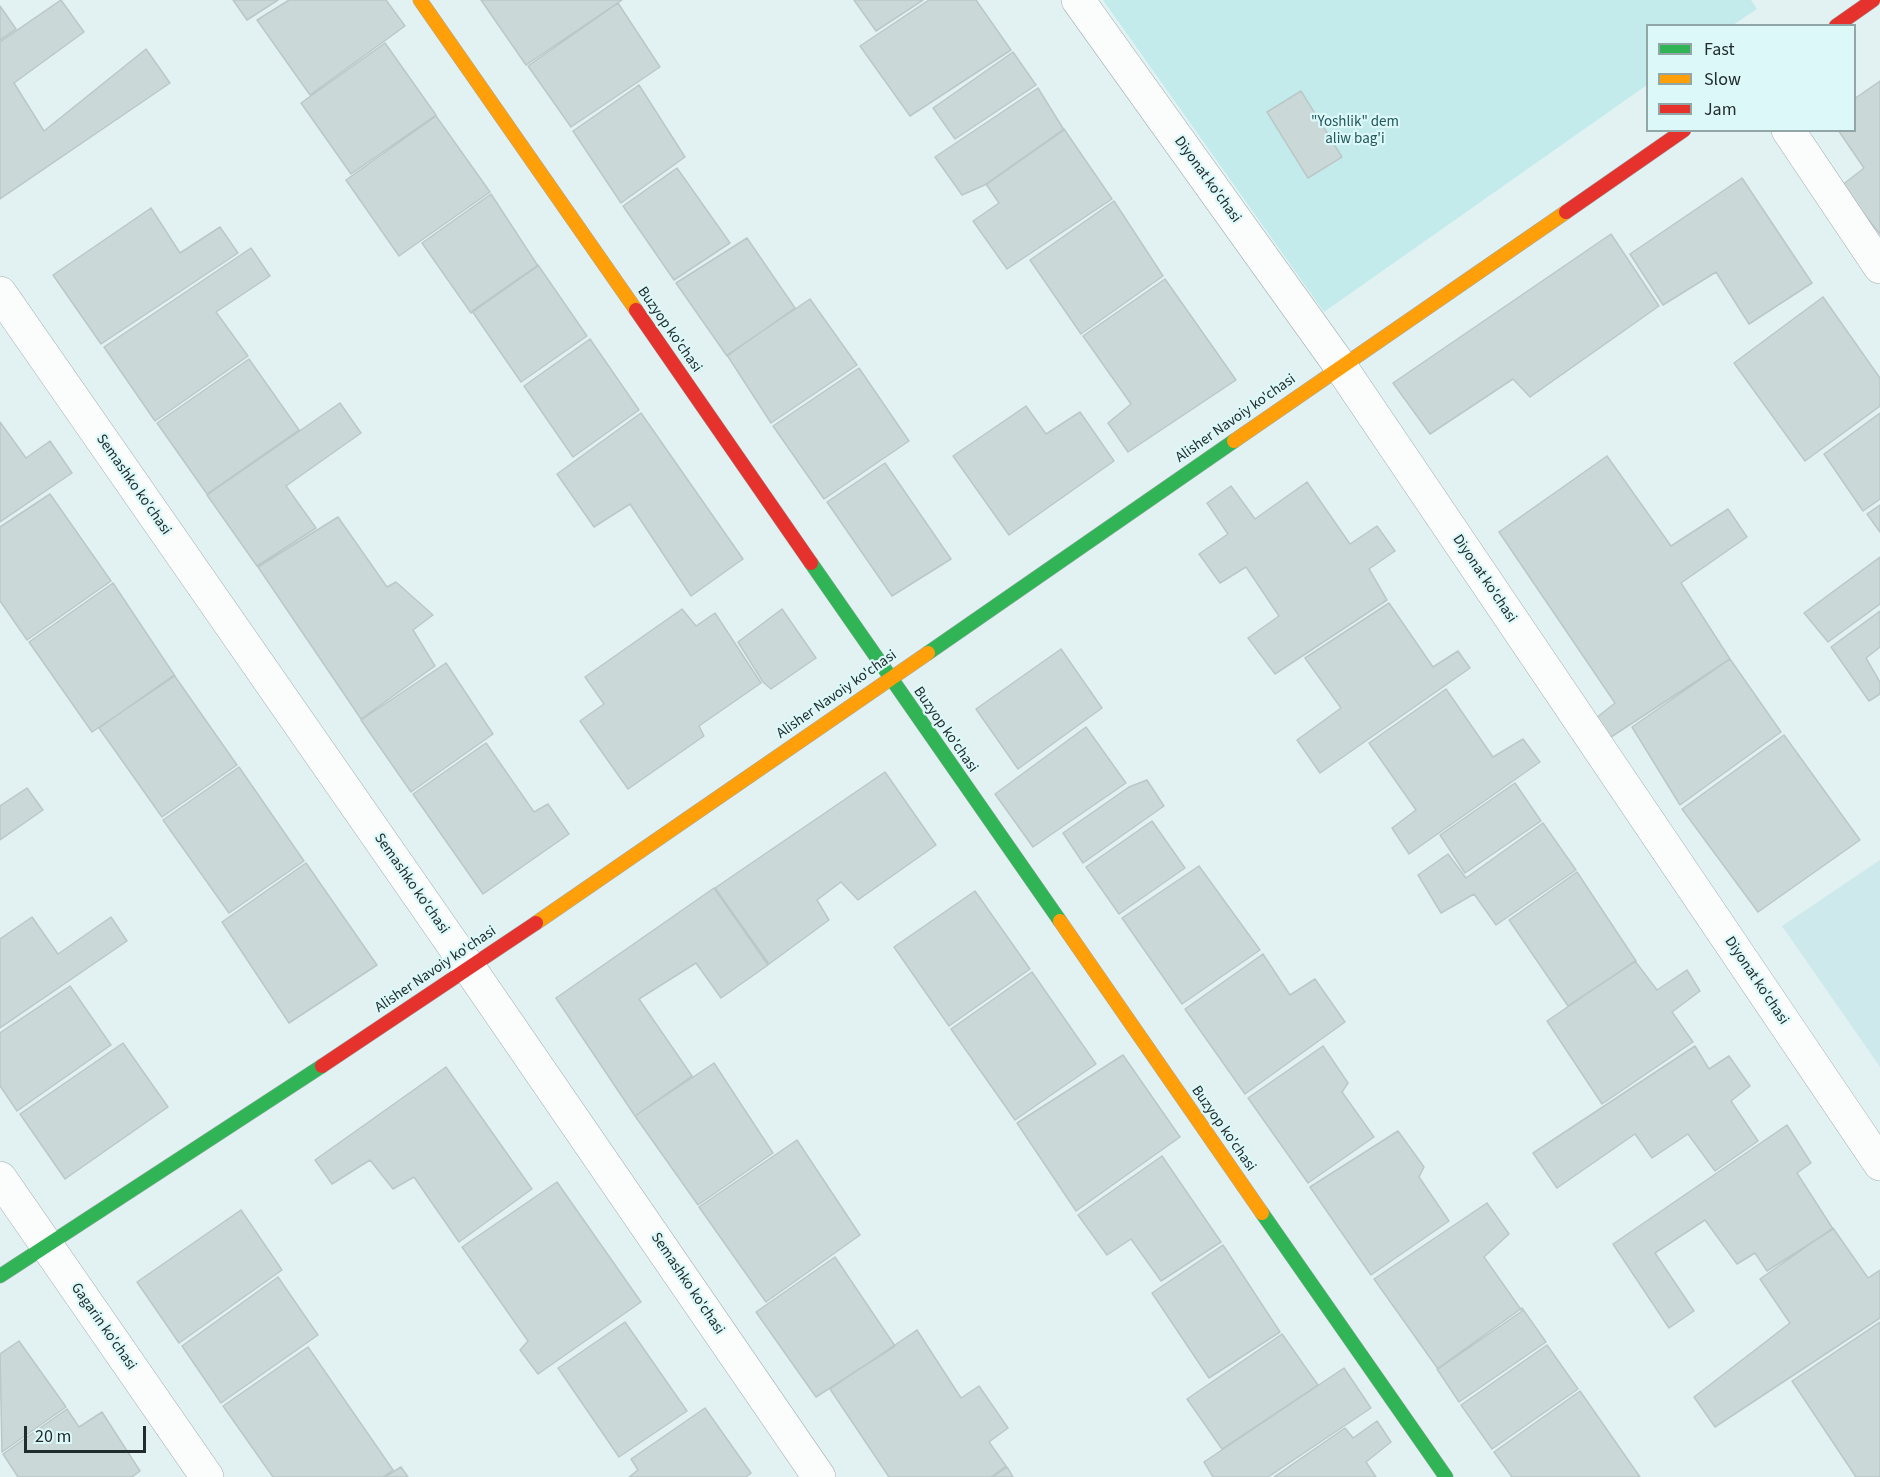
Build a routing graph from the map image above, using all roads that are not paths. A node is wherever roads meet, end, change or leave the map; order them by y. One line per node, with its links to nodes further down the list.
1 (420, 0): 10 (street, Buzyop ko'chasi)
2 (1078, 0): 9 (street, Diyonat ko'chasi)
3 (1873, 0): 4 (street)
4 (1839, 24)
5 (1681, 132): 9 (street, Alisher Navoiy ko'chasi)
6 (1789, 132): 7 (street)
7 (1880, 267)
8 (0, 293): 11 (street, Semashko ko'chasi)
9 (1341, 367): 10 (street, Alisher Navoiy ko'chasi); 12 (street, Diyonat ko'chasi)
10 (890, 679): 11 (street, Alisher Navoiy ko'chasi); 18 (street, Buzyop ko'chasi)
11 (470, 969): 14 (street, Alisher Navoiy ko'chasi); 17 (street, Semashko ko'chasi)
12 (1880, 1164)
13 (0, 1178): 14 (street, Gagarin ko'chasi)
14 (46, 1244): 15 (street, Alisher Navoiy ko'chasi); 16 (street, Gagarin ko'chasi)
15 (0, 1276)
16 (207, 1477)
17 (819, 1477)
18 (1446, 1477)

